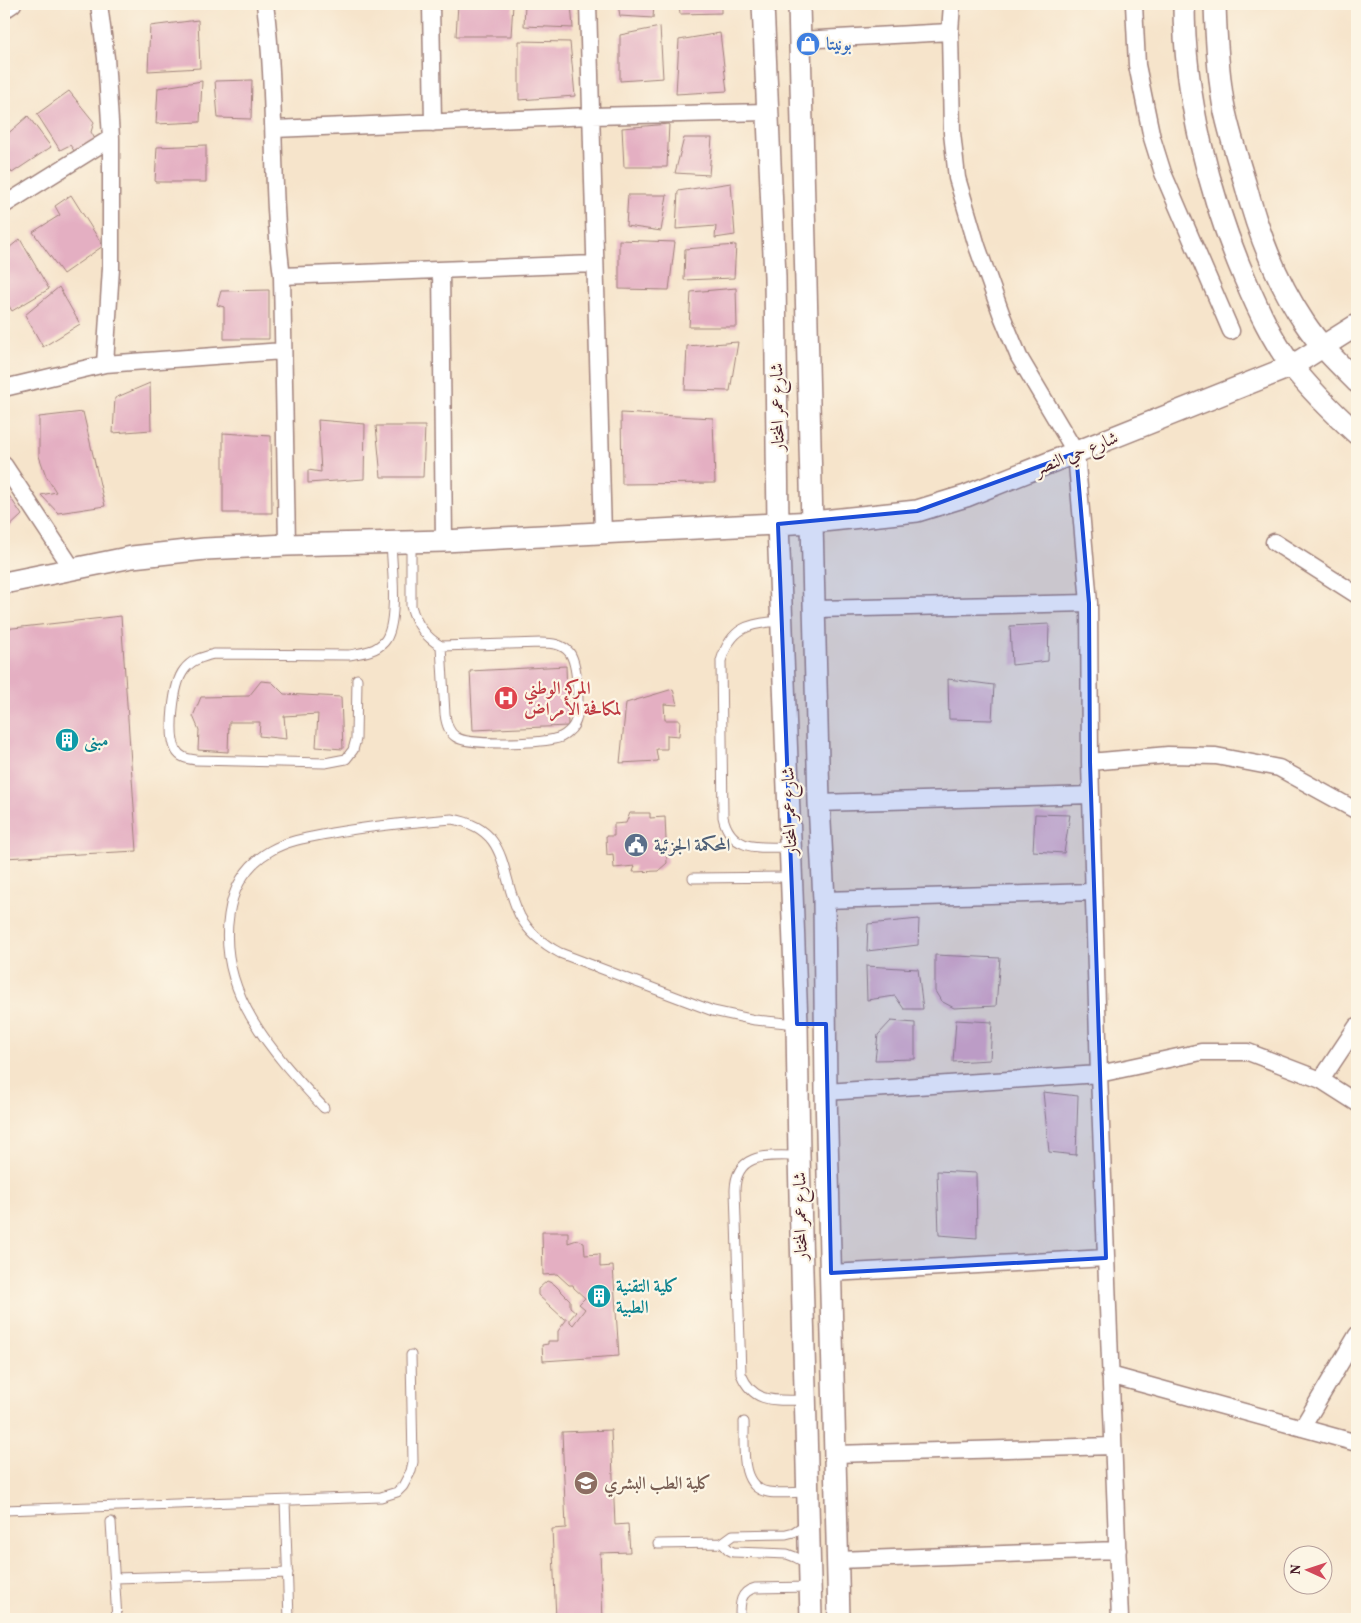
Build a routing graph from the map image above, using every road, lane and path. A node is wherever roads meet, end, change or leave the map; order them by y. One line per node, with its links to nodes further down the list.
1 (13, 4): 12 (street)
2 (99, 4): 21 (street)
3 (264, 4): 20 (street)
4 (431, 4): 18 (street)
5 (588, 4): 16 (street)
6 (763, 4): 15 (street, شارع عمر المختار)
7 (799, 4): 14 (street, شارع عمر المختار)
8 (952, 4): 13 (street)
9 (1134, 4): 29 (street)
10 (1184, 4): 19 (street)
11 (1215, 4): 17 (street)
12 (4, 10)
13 (950, 32): 14 (street); 37 (street)
14 (800, 40): 26 (street, شارع عمر المختار)
15 (768, 112): 16 (street); 27 (street, شارع عمر المختار)
16 (591, 116): 18 (street); 23 (street)
17 (1226, 116): 19 (street); 30 (street)
18 (433, 123): 20 (street)
19 (1198, 126): 33 (street)
20 (274, 129): 25 (street)
21 (111, 138): 22 (street); 32 (street)
22 (4, 205)
23 (595, 264): 24 (street); 41 (street)
24 (441, 270): 25 (street); 42 (street)
25 (282, 276): 31 (street)
26 (806, 276): 27 (street); 39 (street, شارع عمر المختار)
27 (775, 277): 40 (street, شارع عمر المختار)
28 (1357, 325): 30 (street, شارع حي النصر)
29 (1231, 332)
30 (1322, 347): 33 (street, شارع حي النصر); 34 (street)
31 (284, 351): 32 (street); 45 (street)
32 (105, 364): 35 (street)
33 (1292, 366): 36 (street); 37 (street, شارع حي النصر)
34 (1357, 382)
35 (4, 388)
36 (1357, 434)
37 (1076, 453): 39 (street, شارع حي النصر); 49 (street)
38 (4, 465): 46 (street)
39 (813, 522): 40 (street, شارع حي النصر); 50 (street, شارع عمر المختار)
40 (778, 524): 41 (street, شارع حي النصر); 51 (street, شارع عمر المختار)
41 (603, 534): 42 (street, شارع حي النصر)
42 (444, 541): 44 (street, شارع حي النصر)
43 (1274, 542): 48 (street)
44 (401, 543): 45 (street, شارع حي النصر); 52 (lane); 53 (lane)
45 (287, 545): 46 (street, شارع حي النصر)
46 (72, 568): 47 (street, شارع حي النصر)
47 (4, 583)
48 (1357, 595)
49 (1089, 603): 50 (street); 54 (street)
50 (815, 609): 56 (street, شارع عمر المختار)
51 (782, 621): 58 (street, شارع عمر المختار); 58 (lane)
52 (441, 646): 52 (lane)
53 (357, 679)
54 (1090, 762): 55 (street); 57 (street)
55 (1091, 796): 56 (street); 61 (street)
56 (820, 803): 62 (street, شارع عمر المختار)
57 (1357, 811)
58 (790, 847): 59 (street, شارع عمر المختار)
59 (792, 877): 60 (lane); 63 (street, شارع عمر المختار)
60 (693, 878)
61 (1093, 892): 62 (street); 66 (street)
62 (824, 900): 64 (street, شارع عمر المختار)
63 (797, 1024): 64 (street); 70 (lane); 71 (street, شارع عمر المختار)
64 (826, 1024): 68 (street, شارع عمر المختار)
65 (1357, 1026): 67 (street)
66 (1098, 1074): 67 (street); 68 (street); 72 (street)
67 (1321, 1080): 69 (street)
68 (826, 1092): 73 (street, شارع عمر المختار)
69 (1357, 1103)
70 (324, 1108)
71 (799, 1156): 77 (street, شارع عمر المختار); 77 (lane)
72 (1106, 1258): 73 (street); 76 (street)
73 (831, 1273): 82 (street, شارع عمر المختار)
74 (1357, 1335): 79 (street)
75 (411, 1355): 84 (lane)
76 (1110, 1375): 79 (street); 81 (street)
77 (805, 1400): 83 (street, شارع عمر المختار)
78 (744, 1422): 83 (lane)
79 (1302, 1428): 80 (street)
80 (1357, 1443)
81 (1113, 1446): 82 (street); 90 (street)
82 (835, 1454): 91 (street, شارع عمر المختار)
83 (807, 1492): 87 (street, شارع عمر المختار)
84 (285, 1501): 85 (lane); 93 (lane)
85 (4, 1510)
86 (112, 1522): 94 (lane)
87 (808, 1523): 88 (lane); 92 (street, شارع عمر المختار)
88 (722, 1542): 89 (lane); 92 (lane)
89 (658, 1544)
90 (1118, 1550): 91 (street); 101 (street)
91 (838, 1560): 100 (street, شارع عمر المختار)
92 (810, 1566): 95 (street, شارع عمر المختار)
93 (288, 1573): 94 (lane); 97 (lane)
94 (115, 1578): 96 (lane)
95 (810, 1586): 98 (lane); 99 (street, شارع عمر المختار)
96 (117, 1619)
97 (289, 1619)
98 (740, 1619)
99 (811, 1619)
100 (839, 1619)
101 (1120, 1619)

